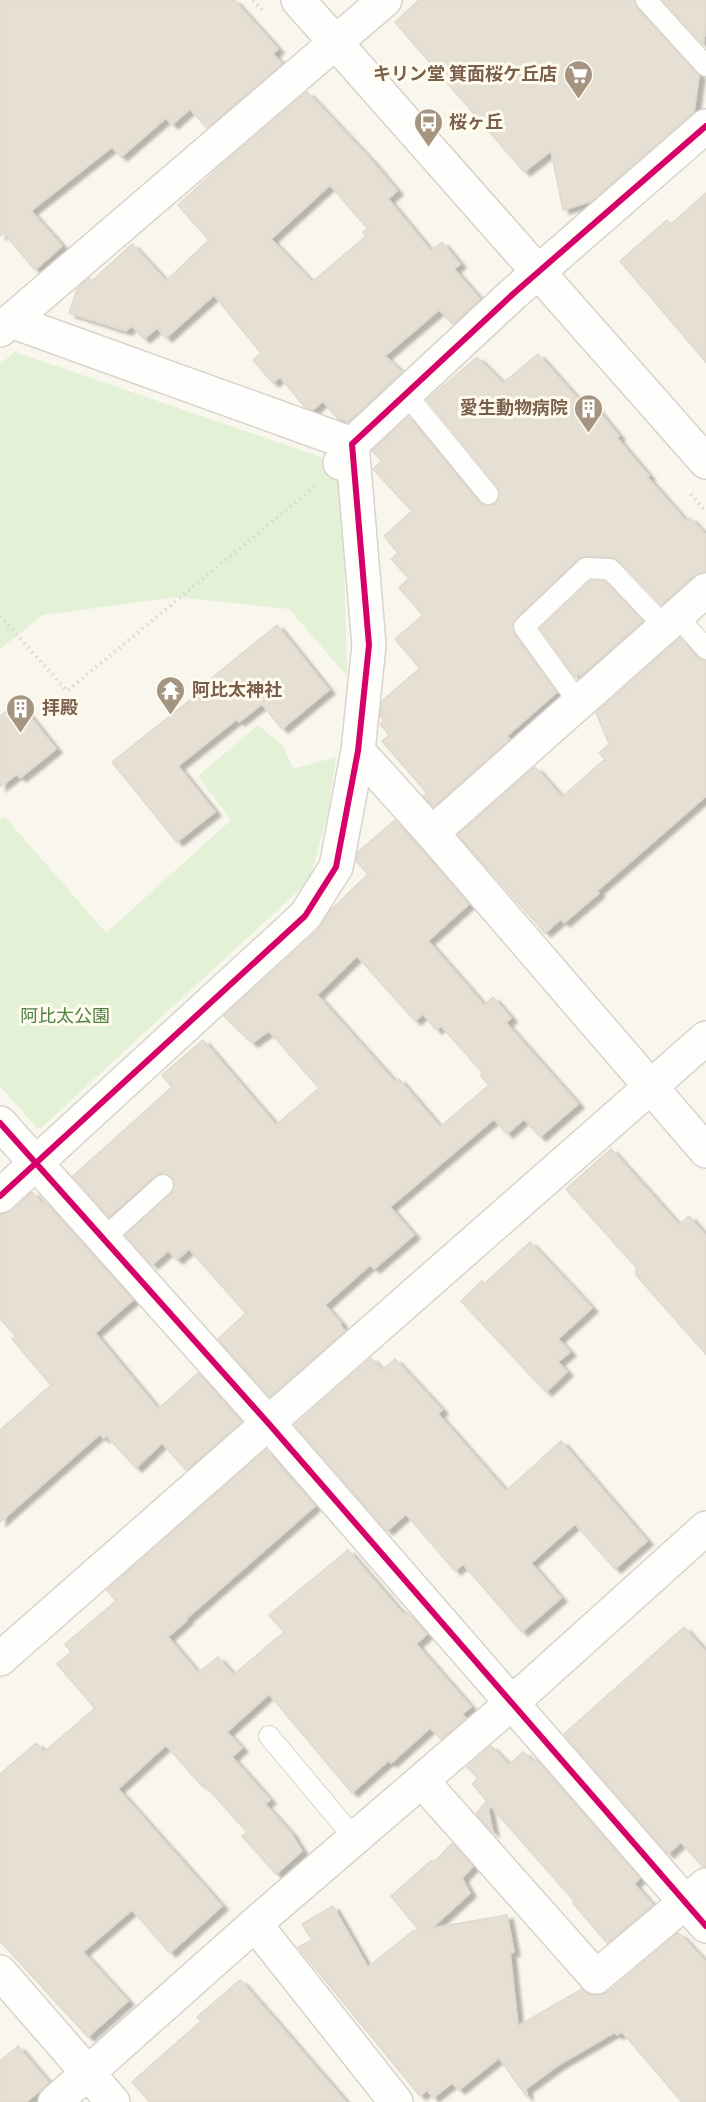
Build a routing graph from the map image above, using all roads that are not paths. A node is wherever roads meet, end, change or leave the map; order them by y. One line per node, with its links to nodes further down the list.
1 (298, 0): 4 (street)
2 (385, 0): 4 (street)
3 (646, 0): 5 (lane)
4 (336, 43): 7 (street); 8 (street)
5 (706, 66)
6 (706, 126): 7 (street)
7 (538, 272): 9 (street); 10 (street)
8 (5, 326): 11 (street)
9 (406, 394): 11 (street); 12 (lane)
10 (706, 462)
11 (335, 465): 17 (street)
12 (488, 494)
13 (706, 590): 14 (street)
14 (671, 622): 15 (lane); 16 (street); 16 (lane)
15 (706, 649)
16 (579, 703): 18 (street)
17 (358, 751): 18 (street); 23 (street)
18 (432, 834): 20 (street)
19 (706, 1038): 20 (street)
20 (651, 1088): 22 (street); 27 (street)
21 (0, 1123): 23 (street)
22 (706, 1151)
23 (36, 1164): 25 (street); 26 (street)
24 (163, 1185): 26 (lane)
25 (0, 1196)
26 (103, 1239): 27 (street)
27 (269, 1424): 29 (street); 30 (street)
28 (706, 1528): 30 (street)
29 (0, 1659)
30 (513, 1702): 32 (street); 34 (street)
31 (269, 1736): 33 (lane)
32 (422, 1782): 33 (street); 34 (street)
33 (355, 1839): 35 (street)
34 (699, 1905)
35 (255, 1924): 37 (street); 40 (street)
36 (0, 1972): 37 (street)
37 (88, 2073): 38 (street); 39 (street)
38 (55, 2102)
39 (113, 2102)
40 (396, 2102)

